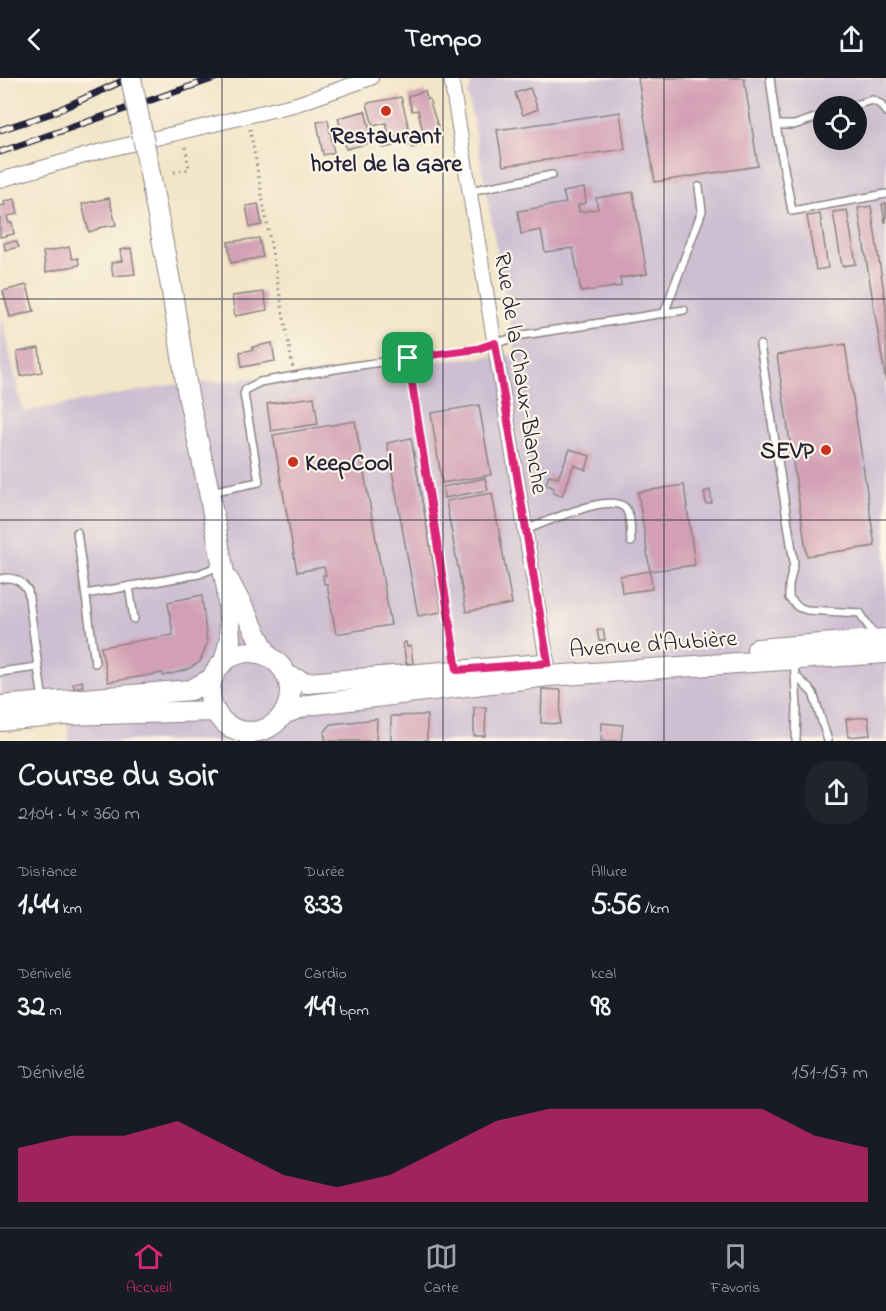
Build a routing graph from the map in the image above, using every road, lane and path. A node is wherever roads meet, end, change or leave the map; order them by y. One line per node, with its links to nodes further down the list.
1 (131, 78): 23 (main road, bridge)
2 (370, 78): 13 (street)
3 (451, 78): 15 (street, Rue de la Chaux-Blanche)
4 (770, 78): 8 (lane)
5 (867, 102): 6 (lane)
6 (886, 112)
7 (813, 119): 8 (lane)
8 (776, 125): 16 (lane)
9 (249, 128): 22 (path)
10 (185, 144): 11 (path)
11 (174, 172)
12 (552, 175): 15 (lane)
13 (0, 180)
14 (699, 187): 18 (lane)
15 (469, 191): 19 (street, Rue de la Chaux-Blanche)
16 (886, 194)
17 (684, 310): 18 (lane)
18 (663, 314): 19 (lane)
19 (495, 343): 21 (lane); 24 (street, Rue de la Chaux-Blanche)
20 (760, 345): 32 (lane)
21 (408, 358): 22 (lane); 38 (lane)
22 (294, 376): 23 (lane)
23 (209, 492): 27 (main road)
24 (525, 530): 26 (lane); 39 (street, Rue de la Chaux-Blanche)
25 (77, 532): 30 (lane)
26 (631, 542)
27 (222, 568): 29 (lane); 33 (main road); 37 (main road)
28 (0, 579): 35 (lane)
29 (129, 586): 30 (lane); 31 (lane)
30 (86, 594): 34 (lane)
31 (134, 619)
32 (878, 647): 36 (main road, Avenue d'Aubière); 39 (main road, Avenue d'Aubière)
33 (268, 656): 37 (main road); 41 (main road)
34 (95, 663)
35 (38, 667): 40 (lane); 43 (lane)
36 (794, 667): 39 (main road, Avenue d'Aubière); 48 (lane); 49 (lane)
37 (219, 670): 43 (main road); 44 (main road)
38 (457, 670): 39 (main road, Avenue d'Aubière); 41 (main road, Avenue d'Aubière)
39 (548, 670): 45 (main road, Avenue d'Aubière)
40 (0, 672)
41 (286, 675): 45 (main road)
42 (0, 706): 43 (main road)
43 (45, 710): 44 (main road); 46 (main road)
44 (215, 711): 47 (main road)
45 (284, 714): 47 (main road)
46 (0, 721)
47 (247, 737)
48 (796, 741)
49 (828, 741)

